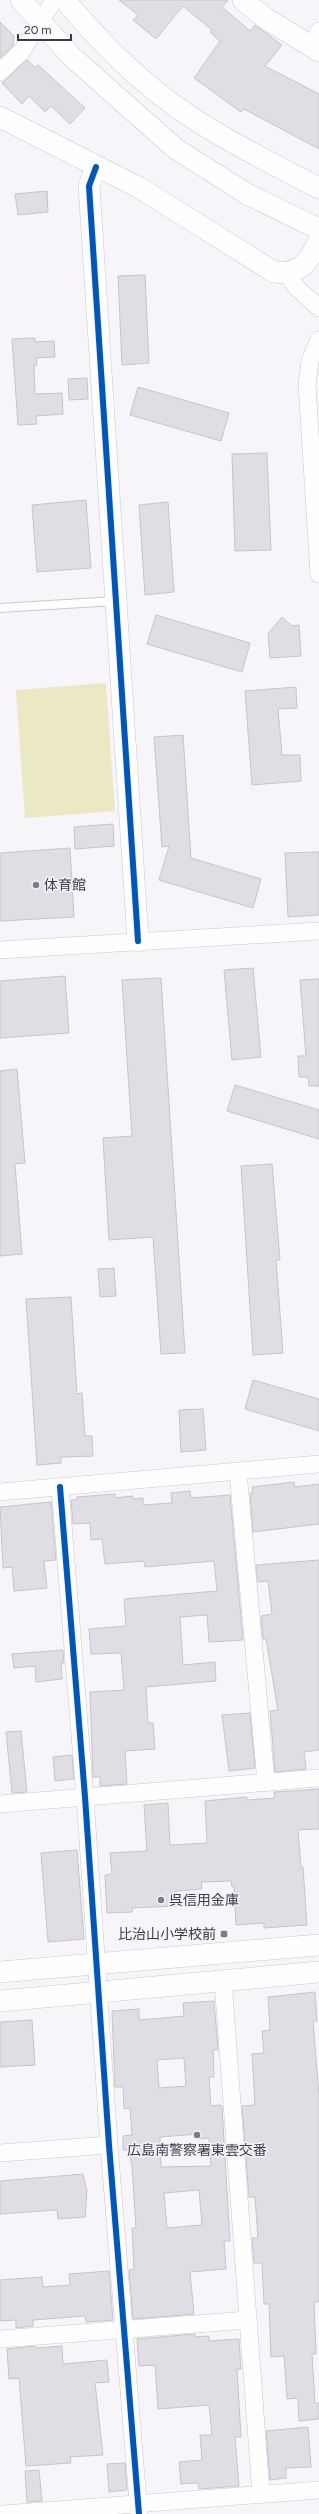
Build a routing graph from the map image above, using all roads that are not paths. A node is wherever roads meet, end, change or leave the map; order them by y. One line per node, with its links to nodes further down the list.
1 (21, 0): 5 (street)
2 (54, 0): 5 (street)
3 (65, 0): 10 (street)
4 (243, 0): 6 (street)
5 (40, 24): 7 (street); 11 (street)
6 (317, 43)
7 (0, 72)
8 (0, 116): 9 (street)
9 (96, 167): 13 (street); 17 (street)
10 (319, 188)
11 (319, 229)
12 (319, 241): 13 (street)
13 (287, 273): 14 (street)
14 (319, 308)
15 (319, 340): 16 (street)
16 (319, 574)
17 (115, 601): 18 (lane); 20 (street)
18 (0, 608)
19 (319, 931): 20 (street)
20 (138, 941): 21 (street)
21 (0, 950)
22 (319, 1464): 23 (street)
23 (238, 1472): 24 (street); 27 (street)
24 (60, 1487): 25 (street); 28 (street)
25 (0, 1492)
26 (319, 1778): 27 (street)
27 (266, 1783): 28 (street)
28 (85, 1797): 29 (street); 31 (street)
29 (0, 1804)
30 (319, 1945): 31 (street)
31 (96, 1964): 32 (street); 35 (street)
32 (0, 1972)
33 (319, 1972): 34 (street)
34 (223, 1981): 35 (street); 39 (street)
35 (98, 1992): 36 (street); 37 (street)
36 (0, 2001)
37 (109, 2144): 38 (street); 40 (street)
38 (0, 2153)
39 (248, 2320): 40 (street); 43 (street)
40 (124, 2330): 41 (street); 44 (street)
41 (0, 2339)
42 (319, 2490): 43 (street)
43 (261, 2494): 44 (street)
44 (138, 2508): 45 (street)
45 (4, 2514)

